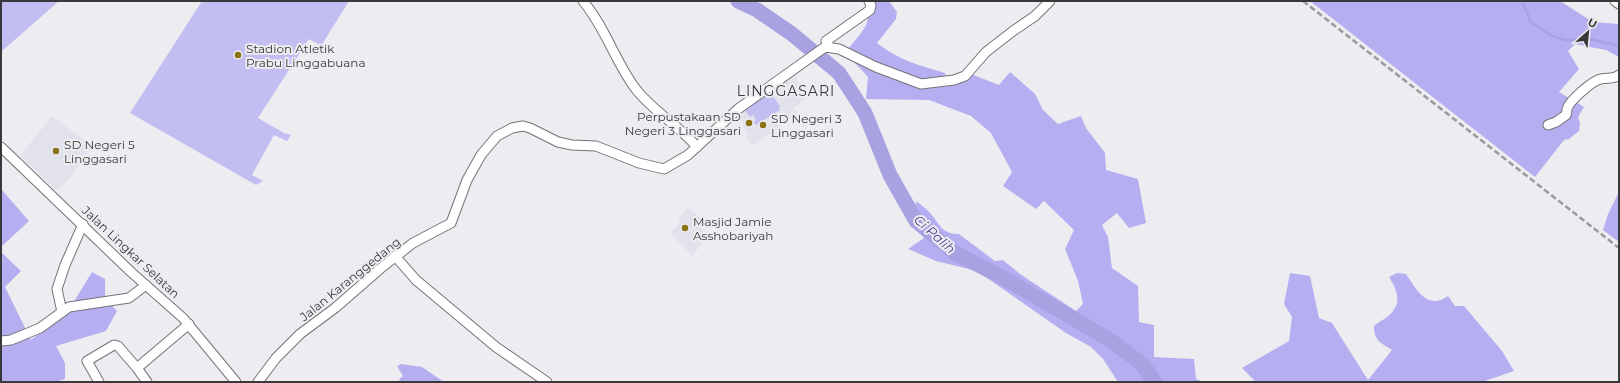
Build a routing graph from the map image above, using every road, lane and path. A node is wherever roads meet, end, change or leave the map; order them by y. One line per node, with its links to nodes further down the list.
1 (583, 1): 10 (street)
2 (1050, 1): 6 (street)
3 (1615, 1): 4 (street)
4 (1619, 4)
5 (869, 6): 6 (street)
6 (827, 47): 10 (street, Jalan Karanggedang)
7 (1619, 76): 8 (street)
8 (1548, 125)
9 (1, 147): 11 (street, Jalan Lingkar Selatan)
10 (697, 147): 12 (street, Jalan Karanggedang)
11 (83, 224): 13 (street, Jalan Lingkar Selatan); 14 (street)
12 (394, 256): 21 (street, Jalan Karanggedang); 22 (street)
13 (146, 285): 14 (street); 15 (street, Jalan Lingkar Selatan)
14 (62, 312): 16 (street)
15 (189, 324): 17 (street); 20 (street, Jalan Lingkar Selatan)
16 (1, 341)
17 (137, 368): 18 (street); 19 (street)
18 (97, 381)
19 (148, 382)
20 (236, 382)
21 (258, 382)
22 (546, 382)

